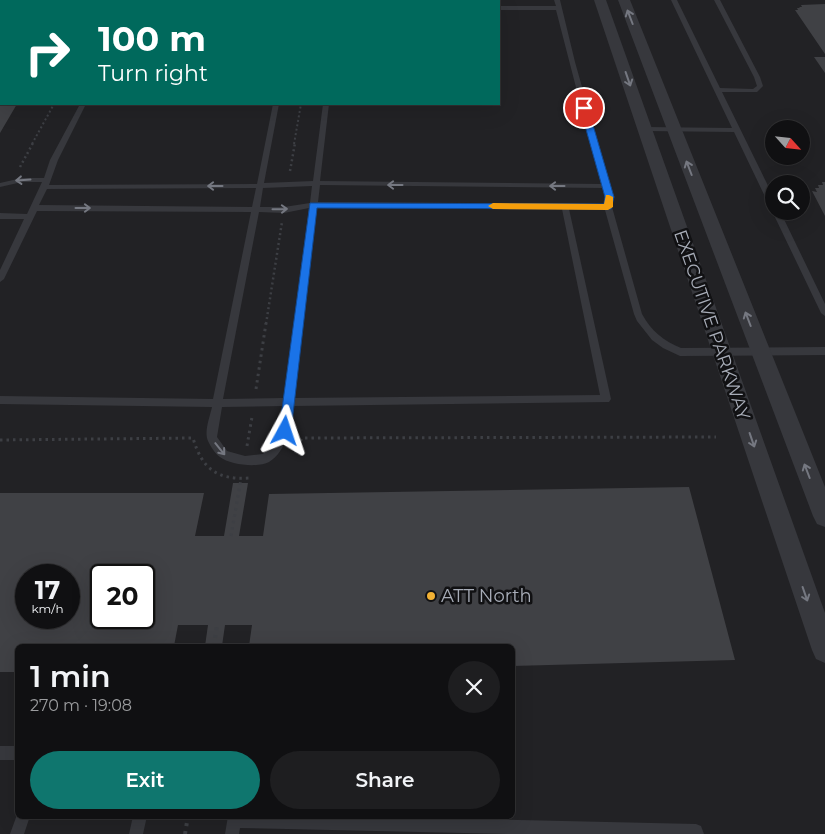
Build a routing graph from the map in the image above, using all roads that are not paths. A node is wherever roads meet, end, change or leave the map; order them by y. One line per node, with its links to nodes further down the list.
1 (600, 0): 11 (street, EXECUTIVE PARKWAY, one-way to 11)
2 (624, 0): 12 (street, EXECUTIVE PARKWAY, one-way to 2)
3 (674, 0): 7 (lane)
4 (717, 0): 7 (lane)
5 (558, 4): 6 (lane); 18 (lane)
6 (500, 8)
7 (718, 90): 13 (lane)
8 (82, 105): 15 (lane)
9 (276, 105): 17 (lane)
10 (326, 105): 14 (lane)
11 (645, 129): 12 (lane); 32 (street, EXECUTIVE PARKWAY)
12 (674, 130): 13 (lane); 31 (street, EXECUTIVE PARKWAY, one-way to 12)
13 (736, 130): 19 (lane)
14 (317, 183): 17 (lane); 18 (lane, one-way to 14); 20 (lane)
15 (45, 184): 16 (lane, one-way to 16); 17 (lane, one-way to 15); 23 (lane)
16 (0, 185)
17 (260, 186): 24 (lane)
18 (606, 186): 22 (lane)
19 (765, 189)
20 (313, 205): 21 (lane); 24 (lane, one-way to 20); 35 (lane)
21 (565, 207): 22 (lane); 35 (lane)
22 (608, 207): 32 (lane)
23 (34, 208): 24 (lane, one-way to 24); 26 (lane)
24 (255, 209): 34 (lane)
25 (0, 216): 26 (lane)
26 (30, 217): 28 (lane)
27 (780, 220): 29 (lane)
28 (0, 279)
29 (825, 313)
30 (825, 351): 31 (lane)
31 (761, 352): 32 (lane); 36 (street, EXECUTIVE PARKWAY, one-way to 31)
32 (721, 353): 37 (street, EXECUTIVE PARKWAY, one-way to 37)
33 (0, 400): 34 (lane)
34 (218, 403): 35 (lane); 35 (lane, one-way to 35)
35 (288, 403)
36 (825, 516)
37 (825, 650)
38 (0, 753): 39 (lane)
39 (15, 753)
40 (22, 819): 43 (lane)
41 (139, 819): 44 (lane)
42 (234, 824): 45 (lane)
43 (17, 834)
44 (136, 834)
45 (697, 834)

